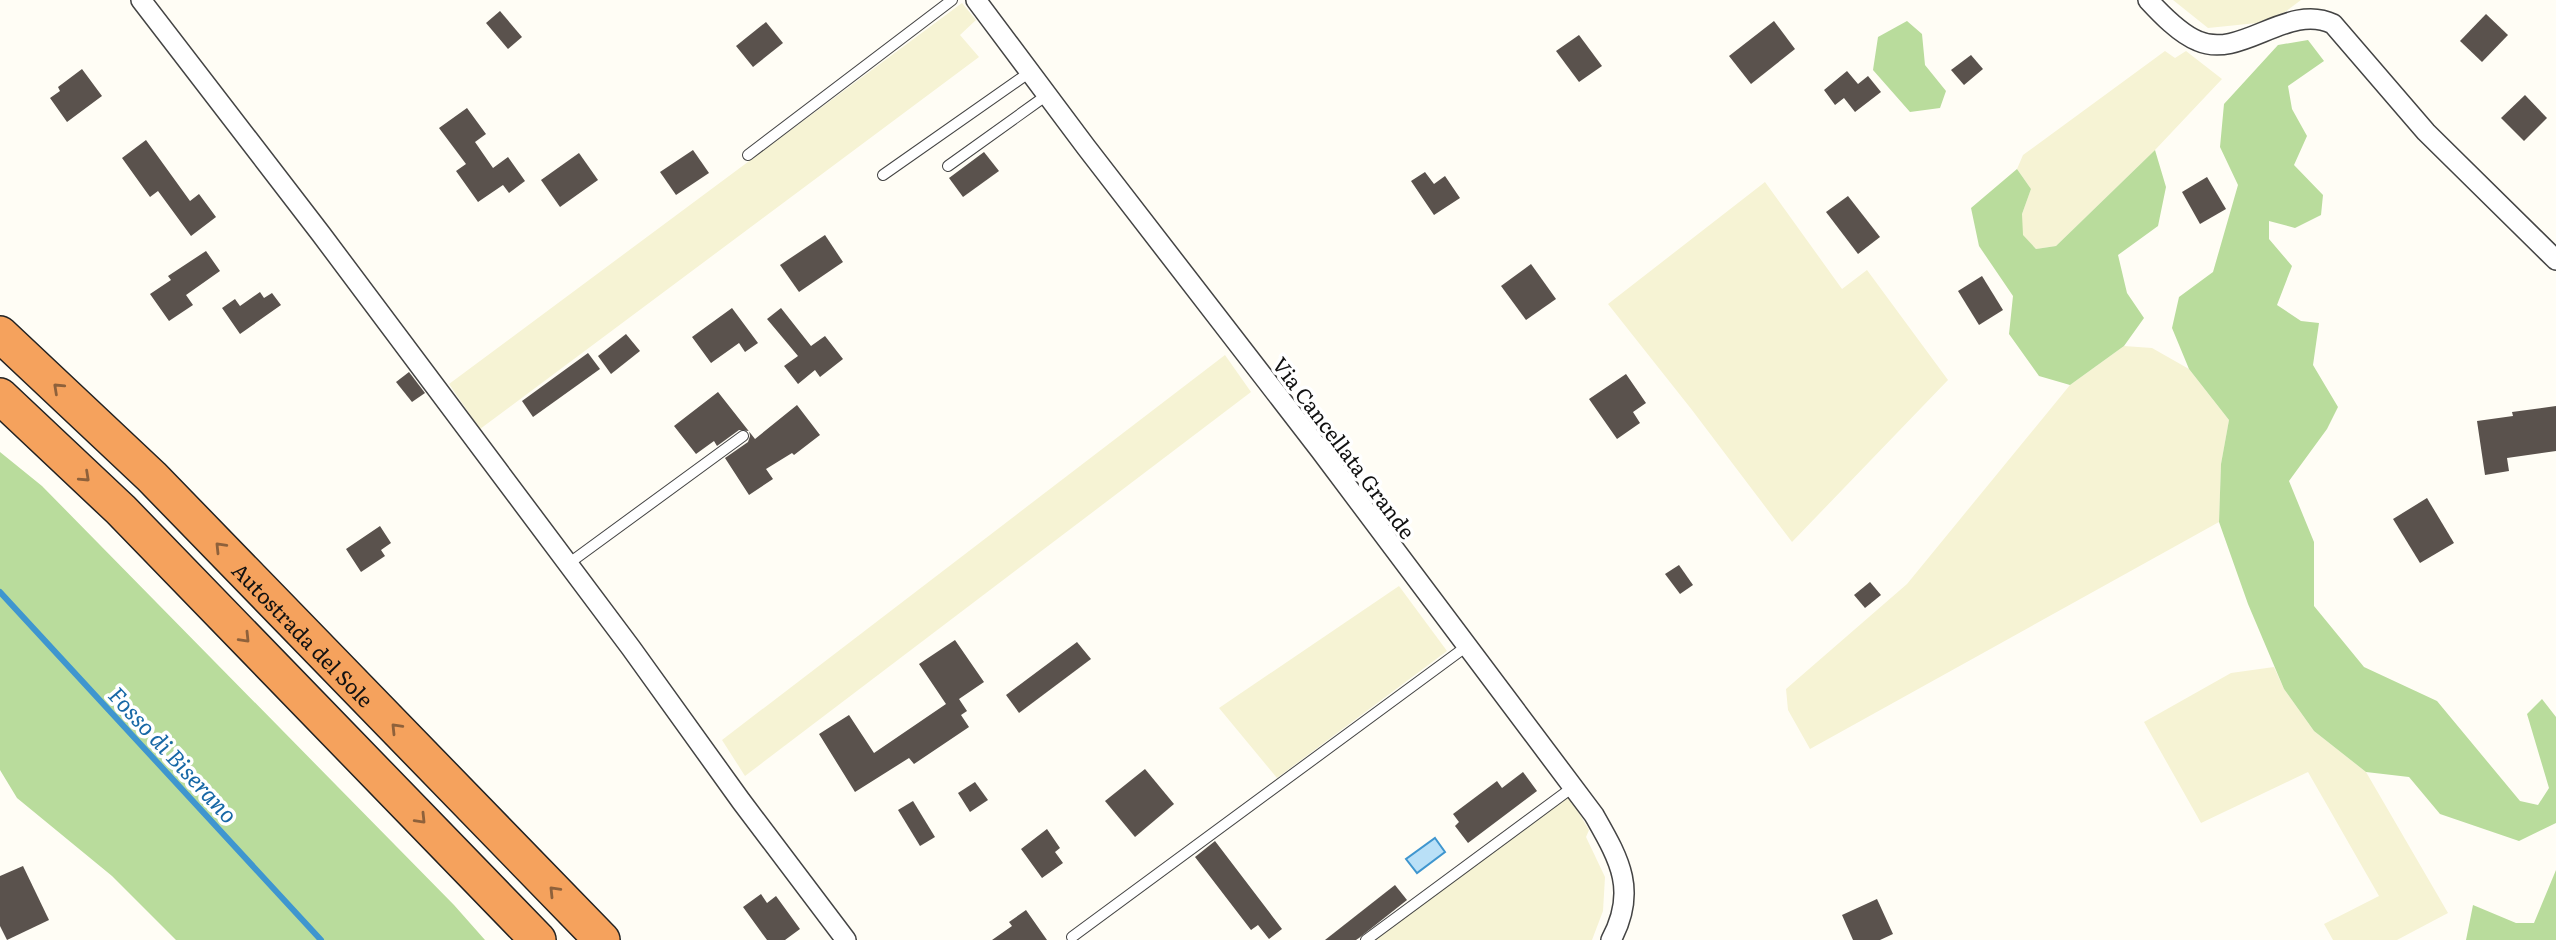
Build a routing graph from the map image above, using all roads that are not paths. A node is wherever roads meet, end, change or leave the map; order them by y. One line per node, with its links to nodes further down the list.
1 (141, 0): 14 (street)
2 (952, 0): 7 (lane)
3 (976, 0): 5 (street, Via Cancellata Grande)
4 (2148, 0): 10 (street)
5 (1030, 72): 6 (street, Via Cancellata Grande); 9 (lane)
6 (1047, 95): 8 (lane); 15 (street, Via Cancellata Grande)
7 (748, 155)
8 (948, 166)
9 (883, 176)
10 (2556, 260)
11 (0, 334): 19 (highway, Autostrada del Sole, one-way to 11)
12 (0, 396): 18 (highway, one-way to 18)
13 (743, 436): 14 (lane)
14 (568, 564): 20 (street)
15 (1467, 646): 16 (street, Via Cancellata Grande); 17 (lane)
16 (1573, 787): 21 (lane); 22 (street, Via Cancellata Grande)
17 (1072, 937)
18 (538, 940)
19 (602, 940)
20 (846, 940)
21 (1366, 940)
22 (1611, 940)

